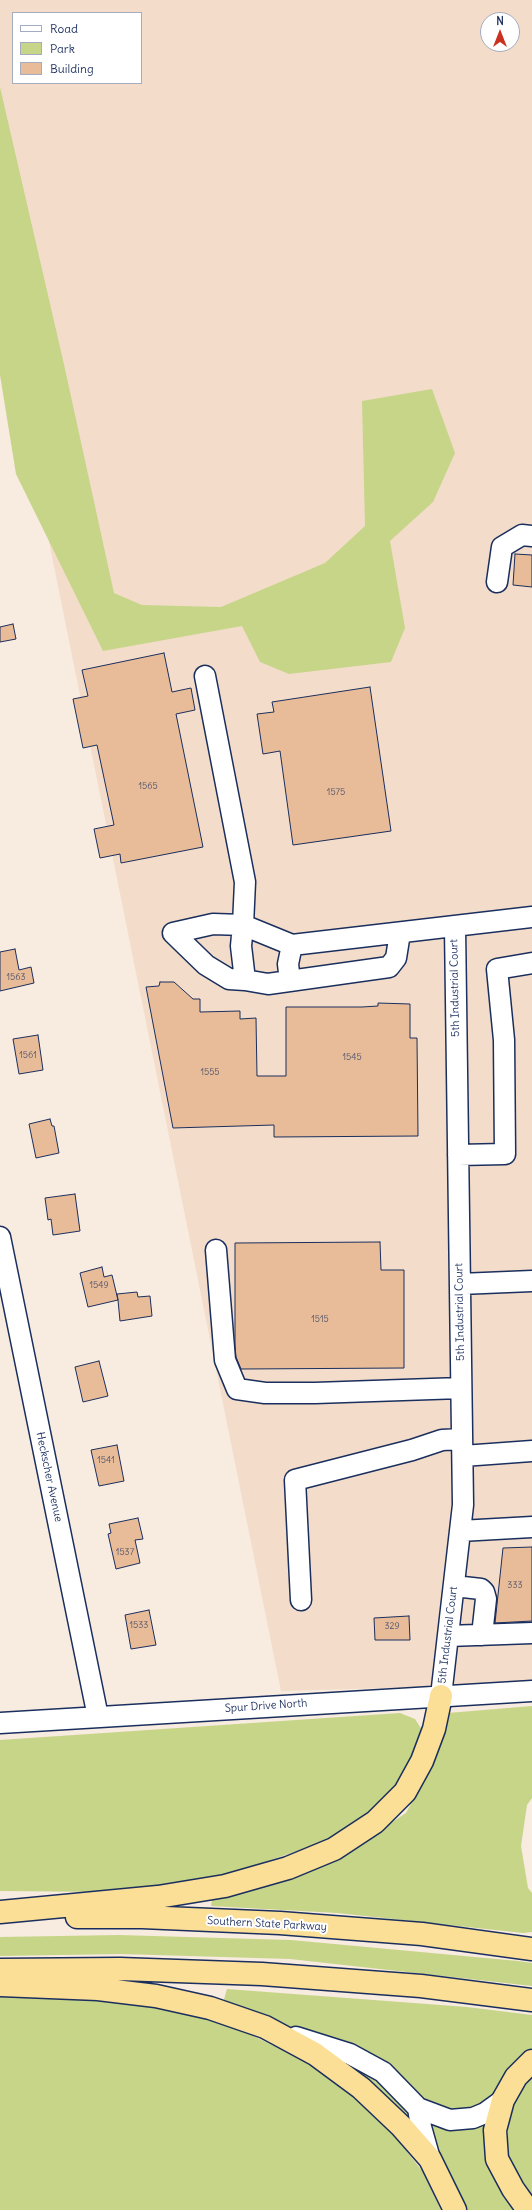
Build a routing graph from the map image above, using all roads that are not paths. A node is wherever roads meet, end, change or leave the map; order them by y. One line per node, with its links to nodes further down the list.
1 (532, 536): 2 (street)
2 (497, 582)
3 (205, 676): 5 (street)
4 (532, 917): 6 (street, 5th Industrial Court)
5 (243, 924): 8 (street, 5th Industrial Court); 10 (street); 10 (street)
6 (454, 927): 7 (street, 5th Industrial Court); 12 (street, 5th Industrial Court)
7 (400, 933): 8 (street, 5th Industrial Court); 11 (street)
8 (292, 945): 11 (street)
9 (532, 963): 12 (street)
10 (245, 980): 11 (street)
11 (290, 981)
12 (458, 1155): 16 (street, 5th Industrial Court)
13 (0, 1237): 29 (street, Heckscher Avenue)
14 (216, 1250): 17 (street)
15 (532, 1281): 16 (street)
16 (460, 1284): 17 (street, 5th Industrial Court)
17 (461, 1388): 18 (street, 5th Industrial Court)
18 (462, 1448): 19 (street); 21 (street, 5th Industrial Court); 23 (street)
19 (532, 1451)
20 (532, 1527): 21 (street)
21 (460, 1531): 22 (street, 5th Industrial Court)
22 (454, 1586): 25 (street); 26 (street, 5th Industrial Court)
23 (302, 1600)
24 (532, 1634): 25 (street)
25 (482, 1635): 26 (street)
26 (448, 1636): 28 (street, 5th Industrial Court)
27 (532, 1691): 28 (street, Spur Drive North)
28 (441, 1696): 29 (street, Spur Drive North); 31 (highway)
29 (98, 1717): 30 (street, Spur Drive North)
30 (0, 1723)
31 (0, 1912)
32 (0, 1917): 33 (highway, Southern State Parkway)
33 (532, 1949)
34 (0, 1970): 36 (highway)
35 (0, 1985): 37 (highway)
36 (532, 2000)
37 (265, 2027): 40 (street); 41 (highway)
38 (532, 2061): 39 (highway)
39 (503, 2100): 40 (street); 43 (highway)
40 (418, 2108): 41 (street)
41 (430, 2159): 42 (highway)
42 (455, 2210)
43 (528, 2210)

